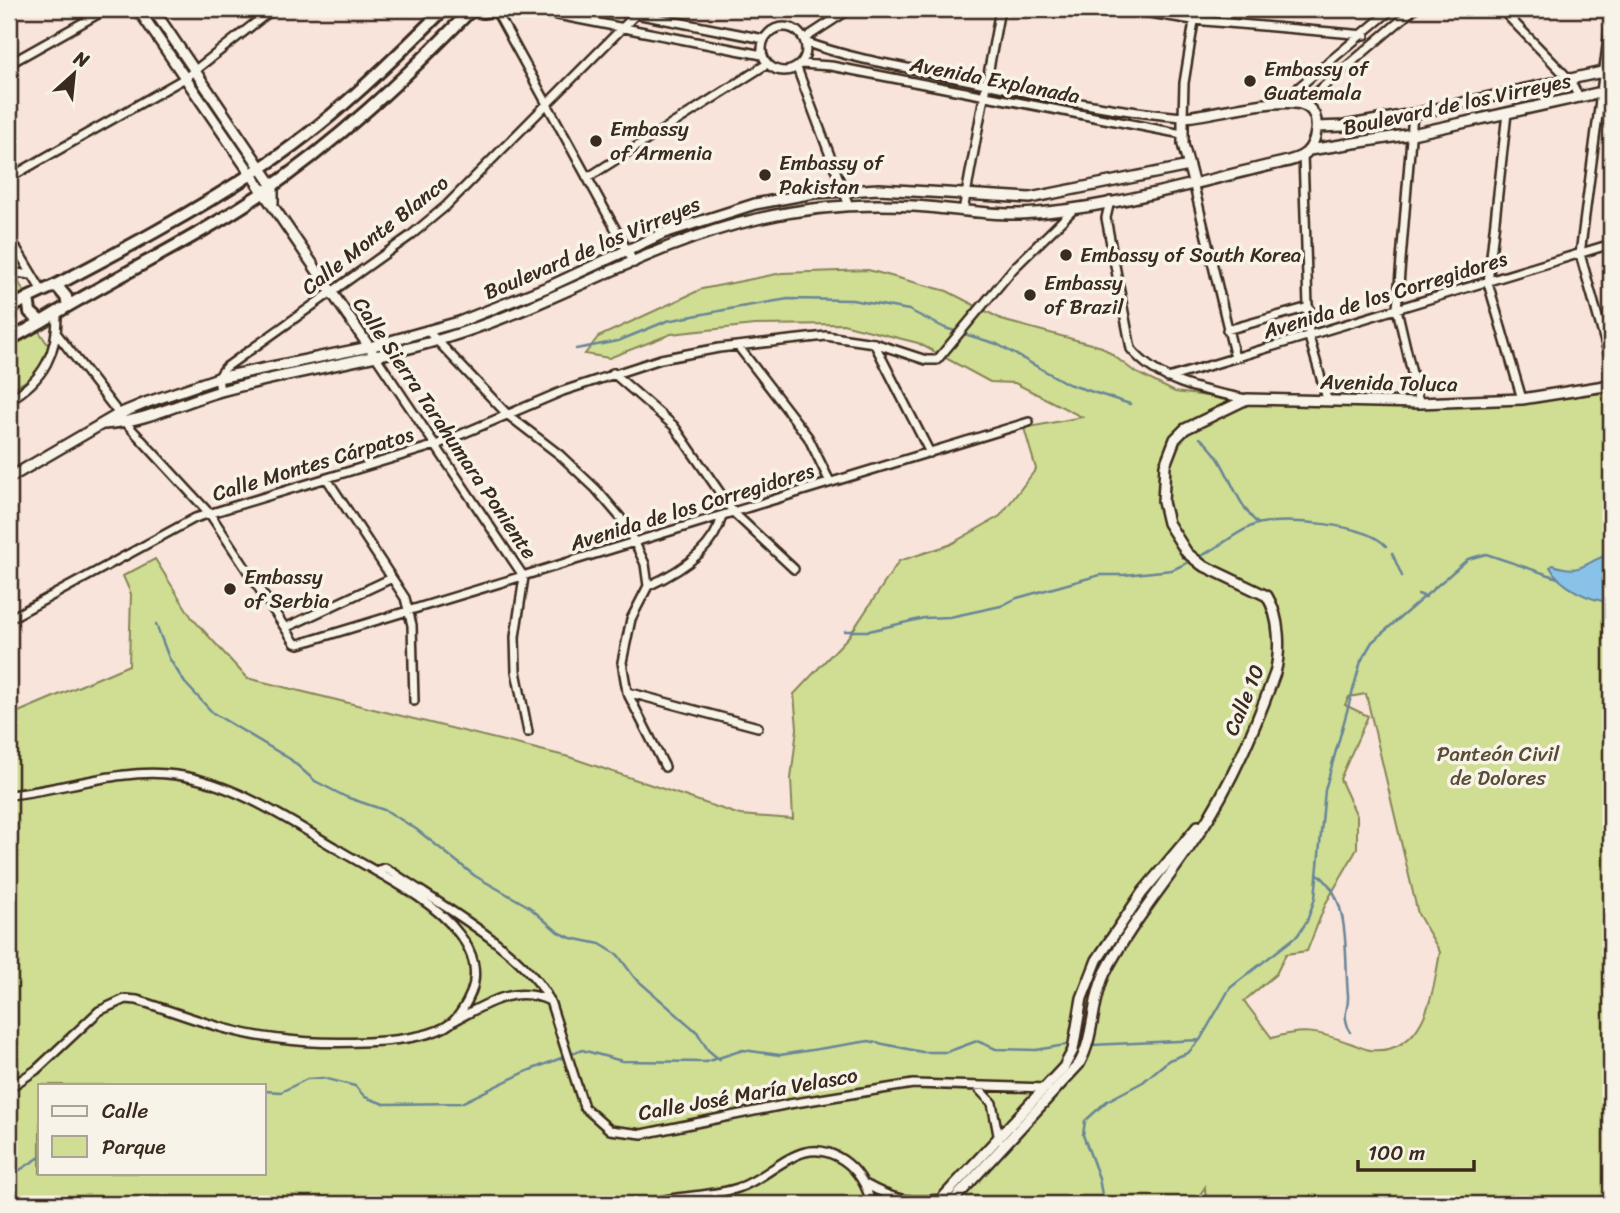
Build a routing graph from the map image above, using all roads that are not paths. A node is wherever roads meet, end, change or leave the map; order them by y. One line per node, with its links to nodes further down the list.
1 (107, 9): 25 (street)
2 (138, 9): 30 (street, Calle Sierra Tarahumara Poniente)
3 (153, 9): 28 (street, Calle Sierra Tarahumara Poniente)
4 (273, 9): 28 (street)
5 (444, 9): 47 (main road)
6 (494, 9): 16 (main road); 38 (street)
7 (527, 9): 20 (street)
8 (610, 9): 17 (street)
9 (850, 9): 23 (street)
10 (1000, 9): 32 (street)
11 (1125, 9): 19 (street)
12 (1196, 9): 19 (street)
13 (1392, 9): 21 (street)
14 (1414, 9): 37 (street)
15 (1501, 9): 31 (street)
16 (469, 10): 51 (main road)
17 (639, 11): 20 (street, Calle Monte Blanco); 22 (street)
18 (1611, 15): 29 (street)
19 (1193, 20): 21 (street); 41 (street)
20 (625, 26): 24 (street); 38 (street, Calle Monte Blanco)
21 (1364, 35): 36 (street)
22 (764, 38): 23 (street); 24 (street)
23 (805, 41): 27 (street); 32 (street, Avenida Explanada)
24 (762, 55): 26 (street)
25 (9, 64)
26 (767, 64): 27 (street); 49 (street)
27 (799, 66): 34 (street, Avenida Explanada); 52 (street)
28 (196, 71): 30 (street); 47 (street, Calle Sierra Tarahumara Poniente)
29 (1608, 71): 31 (street, Boulevard de los Virreyes); 33 (street)
30 (185, 78): 47 (street, Calle Sierra Tarahumara Poniente); 48 (street)
31 (1569, 79): 35 (street); 40 (street, Boulevard de los Virreyes)
32 (984, 83): 34 (street); 41 (street, Avenida Explanada)
33 (1607, 91): 35 (street, Boulevard de los Virreyes); 61 (street)
34 (981, 96): 43 (street, Avenida Explanada); 53 (street)
35 (1579, 97): 39 (street, Boulevard de los Virreyes)
36 (1281, 102): 37 (street); 41 (street)
37 (1303, 104): 42 (street)
38 (546, 107): 49 (street); 68 (street, Calle Monte Blanco)
39 (1507, 113): 44 (street, Boulevard de los Virreyes); 65 (street)
40 (1413, 114): 42 (street, Boulevard de los Virreyes); 44 (street)
41 (1183, 117): 43 (street)
42 (1317, 127): 45 (street)
43 (1182, 134): 46 (street)
44 (1412, 134): 45 (street, Boulevard de los Virreyes); 73 (street)
45 (1306, 152): 50 (street, Boulevard de los Virreyes); 71 (street)
46 (1189, 166): 50 (street); 53 (street, Boulevard de los Virreyes)
47 (256, 171): 51 (street, Calle Sierra Tarahumara Poniente); 66 (main road)
48 (9, 178)
49 (587, 178): 60 (street)
50 (1193, 182): 54 (street, Boulevard de los Virreyes); 77 (street)
51 (268, 189): 68 (street, Calle Sierra Tarahumara Poniente); 70 (main road)
52 (844, 190): 53 (street, Boulevard de los Virreyes); 55 (street); 60 (street, Boulevard de los Virreyes)
53 (965, 196): 57 (street)
54 (1110, 200): 56 (street, Boulevard de los Virreyes); 90 (street, Avenida Toluca)
55 (849, 206): 57 (street, Boulevard de los Virreyes); 62 (street, Boulevard de los Virreyes)
56 (1077, 206): 57 (street, Boulevard de los Virreyes); 82 (street, Calle Montes Cárpatos)
57 (963, 211)
58 (9, 236): 64 (street)
59 (1611, 244): 61 (street, Avenida de los Corregidores)
60 (626, 250): 62 (street); 76 (street, Boulevard de los Virreyes)
61 (1580, 254): 65 (street, Avenida de los Corregidores); 87 (street)
62 (634, 263): 81 (street, Boulevard de los Virreyes)
63 (9, 272): 64 (street)
64 (31, 275): 67 (street)
65 (1488, 283): 73 (street, Avenida de los Corregidores); 96 (street)
66 (56, 285): 67 (main road); 70 (main road)
67 (42, 291): 69 (main road)
68 (331, 292): 84 (street, Calle Sierra Tarahumara Poniente); 89 (street, Calle Monte Blanco)
69 (28, 298): 72 (main road); 75 (main road)
70 (68, 305): 74 (main road)
71 (1309, 307): 77 (street); 79 (street)
72 (9, 309)
73 (1397, 309): 79 (street, Avenida de los Corregidores); 97 (street)
74 (57, 312): 75 (main road); 78 (street)
75 (41, 322): 80 (main road)
76 (428, 330): 81 (street); 84 (street, Boulevard de los Virreyes)
77 (1227, 330): 86 (street)
78 (57, 334): 95 (street); 98 (street)
79 (1309, 337): 86 (street, Avenida de los Corregidores); 94 (street)
80 (9, 340)
81 (436, 340): 85 (street, Boulevard de los Virreyes); 99 (street)
82 (874, 343): 83 (street, Calle Montes Cárpatos); 104 (street)
83 (738, 346): 88 (street, Calle Montes Cárpatos); 107 (street)
84 (369, 347): 85 (street, Calle Sierra Tarahumara Poniente); 89 (street, Boulevard de los Virreyes)
85 (376, 357): 92 (street, Boulevard de los Virreyes); 103 (street, Calle Sierra Tarahumara Poniente)
86 (1235, 358): 90 (street, Avenida de los Corregidores)
87 (1611, 363)
88 (614, 373): 99 (street, Calle Montes Cárpatos); 108 (street)
89 (218, 378): 92 (street); 98 (street, Boulevard de los Virreyes)
90 (1168, 378): 93 (street, Avenida Toluca)
91 (1611, 386): 96 (street, Avenida Toluca)
92 (220, 391): 101 (street, Boulevard de los Virreyes)
93 (1247, 399): 94 (street, Avenida Toluca); 125 (street, Calle 10)
94 (1327, 399): 97 (street, Avenida Toluca)
95 (9, 400)
96 (1522, 400): 97 (street, Avenida Toluca)
97 (1419, 403)
98 (119, 414): 101 (street); 102 (street, Boulevard de los Virreyes)
99 (508, 415): 103 (street, Calle Montes Cárpatos); 111 (street)
100 (1029, 422): 104 (street, Avenida de los Corregidores)
101 (126, 423): 102 (street, Boulevard de los Virreyes); 109 (street)
102 (104, 424): 105 (street, Boulevard de los Virreyes)
103 (436, 445): 106 (street, Calle Montes Cárpatos); 113 (street, Calle Sierra Tarahumara Poniente)
104 (930, 453): 107 (street, Avenida de los Corregidores)
105 (9, 478)
106 (327, 479): 109 (street, Calle Montes Cárpatos); 114 (street)
107 (830, 482): 108 (street, Avenida de los Corregidores)
108 (734, 513): 110 (street, Avenida de los Corregidores); 112 (street)
109 (210, 514): 117 (street, Calle Montes Cárpatos); 118 (street)
110 (722, 516): 111 (street, Avenida de los Corregidores); 115 (street)
111 (635, 543): 113 (street, Avenida de los Corregidores); 115 (street)
112 (794, 569)
113 (524, 577): 116 (street, Avenida de los Corregidores); 122 (street, Calle Sierra Tarahumara Poniente)
114 (392, 578): 116 (street); 118 (street)
115 (648, 586): 119 (street)
116 (410, 610): 118 (street, Avenida de los Corregidores); 120 (street)
117 (9, 619)
118 (285, 628)
119 (627, 692): 121 (street); 123 (street)
120 (414, 701)
121 (758, 727)
122 (528, 732)
123 (665, 767)
124 (9, 795): 126 (street)
125 (1209, 815): 131 (street, Calle 10); 132 (street, Calle 10)
126 (375, 871): 127 (street, Calle José María Velasco); 128 (street)
127 (550, 1001): 128 (street); 129 (street, Calle José María Velasco)
128 (452, 1023): 130 (street)
129 (976, 1086): 131 (street, Calle José María Velasco); 133 (street)
130 (9, 1088)
131 (1046, 1088): 132 (street, Calle José María Velasco); 133 (street, Calle 10)
132 (1058, 1089): 134 (street, Calle 10)
133 (999, 1136): 134 (street); 136 (street, Calle 10)
134 (1000, 1150): 136 (street, Calle 10)
135 (865, 1183): 136 (street); 137 (street); 138 (street)
136 (945, 1202)
137 (648, 1204)
138 (871, 1204)

